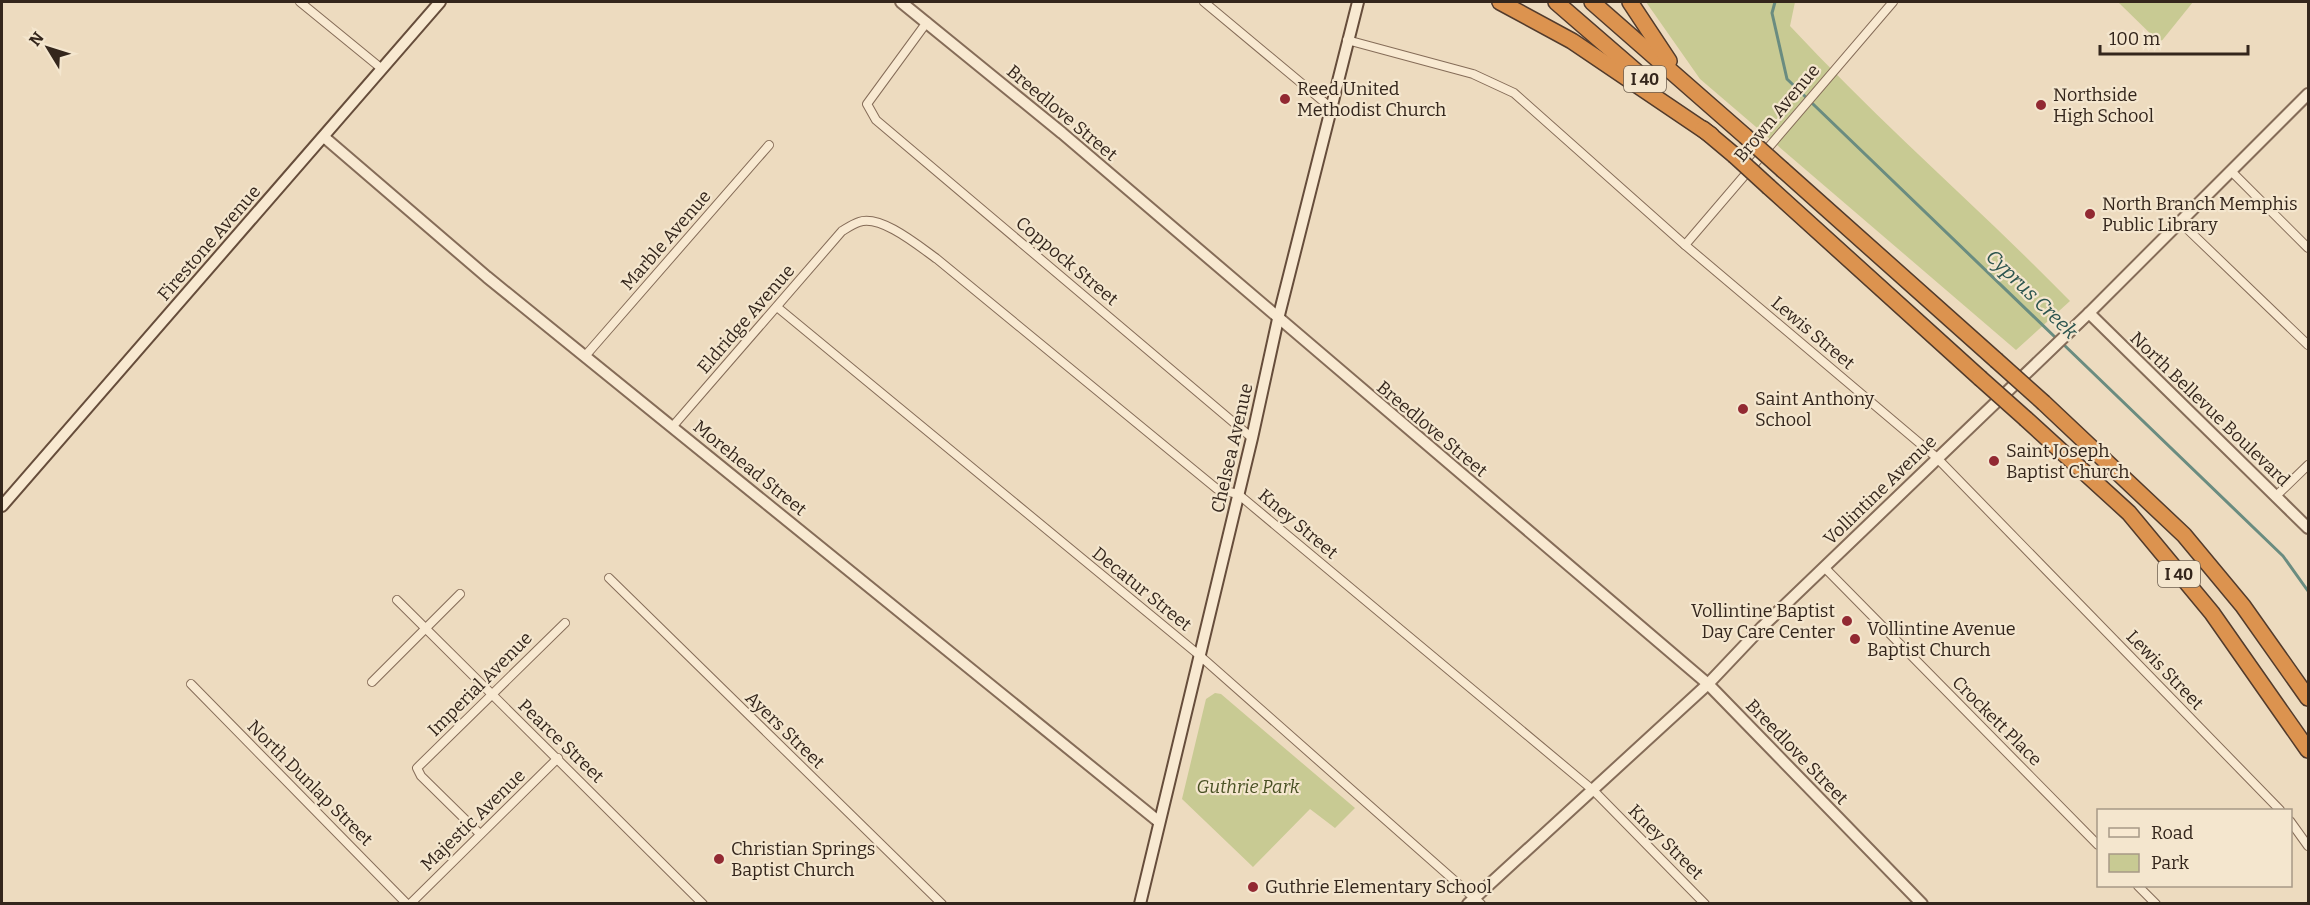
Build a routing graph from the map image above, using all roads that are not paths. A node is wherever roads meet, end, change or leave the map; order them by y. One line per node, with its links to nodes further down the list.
1 (300, 2): 13 (street)
2 (440, 2): 13 (street, Firestone Avenue)
3 (901, 2): 11 (street, Breedlove Street)
4 (1204, 2): 16 (street)
5 (1358, 2): 12 (street, Chelsea Avenue)
6 (1500, 2): 17 (highway)
7 (1556, 2): 17 (highway, I 40)
8 (1592, 2): 14 (highway, I 40)
9 (1630, 2): 14 (highway)
10 (1893, 2): 23 (street, Brown Avenue)
11 (927, 22): 27 (street, Breedlove Street); 31 (street, Coppock Street)
12 (1347, 40): 16 (street, Chelsea Avenue); 23 (street, Lewis Street)
13 (381, 69): 18 (street, Firestone Avenue)
14 (1678, 76): 49 (highway, I 40, bridge)
15 (2308, 94): 20 (street, Vollintine Avenue)
16 (1330, 107): 27 (street, Chelsea Avenue)
17 (1711, 135): 50 (highway, I 40, bridge)
18 (324, 137): 29 (street, Morehead Street); 36 (street, Firestone Avenue)
19 (769, 145): 29 (street, Marble Avenue)
20 (2231, 171): 21 (street, Vollintine Avenue); 24 (street)
21 (2180, 222): 26 (street, Vollintine Avenue); 28 (street)
22 (842, 231): 25 (street, Eldridge Avenue); 34 (street, Kney Street)
23 (1685, 245): 32 (street, Lewis Street)
24 (2308, 248)
25 (777, 307): 30 (street, Eldridge Avenue); 44 (street, Decatur Street)
26 (2088, 313): 32 (street, Vollintine Avenue); 35 (street, North Bellevue Boulevard)
27 (1278, 319): 31 (street, Chelsea Avenue); 47 (street, Breedlove Street)
28 (2308, 345)
29 (586, 355): 30 (street, Morehead Street)
30 (673, 426): 54 (street, Morehead Street)
31 (1252, 438): 34 (street, Chelsea Avenue)
32 (1936, 457): 38 (street, Vollintine Avenue); 53 (street, Lewis Street)
33 (2308, 465): 35 (street)
34 (1238, 494): 44 (street, Chelsea Avenue); 52 (street, Kney Street)
35 (2276, 496): 37 (street, North Bellevue Boulevard)
36 (2, 506)
37 (2308, 528)
38 (1824, 567): 47 (street, Vollintine Avenue); 57 (street, Crockett Place)
39 (609, 578): 63 (street, Ayers Street)
40 (460, 594): 43 (street)
41 (397, 600): 43 (street, Pearce Street)
42 (565, 623): 48 (street, Imperial Avenue)
43 (426, 628): 45 (street); 48 (street, Pearce Street)
44 (1199, 655): 54 (street, Chelsea Avenue); 60 (street, Decatur Street)
45 (372, 682)
46 (191, 684): 61 (street, North Dunlap Street)
47 (1708, 684): 52 (street, Vollintine Avenue); 66 (street, Breedlove Street)
48 (492, 694): 51 (street, Pearce Street); 56 (street, Imperial Avenue)
49 (2308, 698)
50 (2308, 750)
51 (558, 758): 56 (street, Majestic Avenue); 62 (street, Pearce Street)
52 (1594, 791): 60 (street, Vollintine Avenue); 65 (street, Kney Street)
53 (2279, 809)
54 (1158, 821): 64 (street, Chelsea Avenue)
55 (2292, 824): 58 (street)
56 (480, 834): 61 (street, Majestic Avenue)
57 (2097, 844)
58 (2308, 846)
59 (2140, 887): 67 (street)
60 (1475, 901)
61 (409, 903)
62 (704, 903)
63 (942, 903)
64 (1140, 903)
65 (1706, 903)
66 (1922, 903)
67 (2156, 903)

